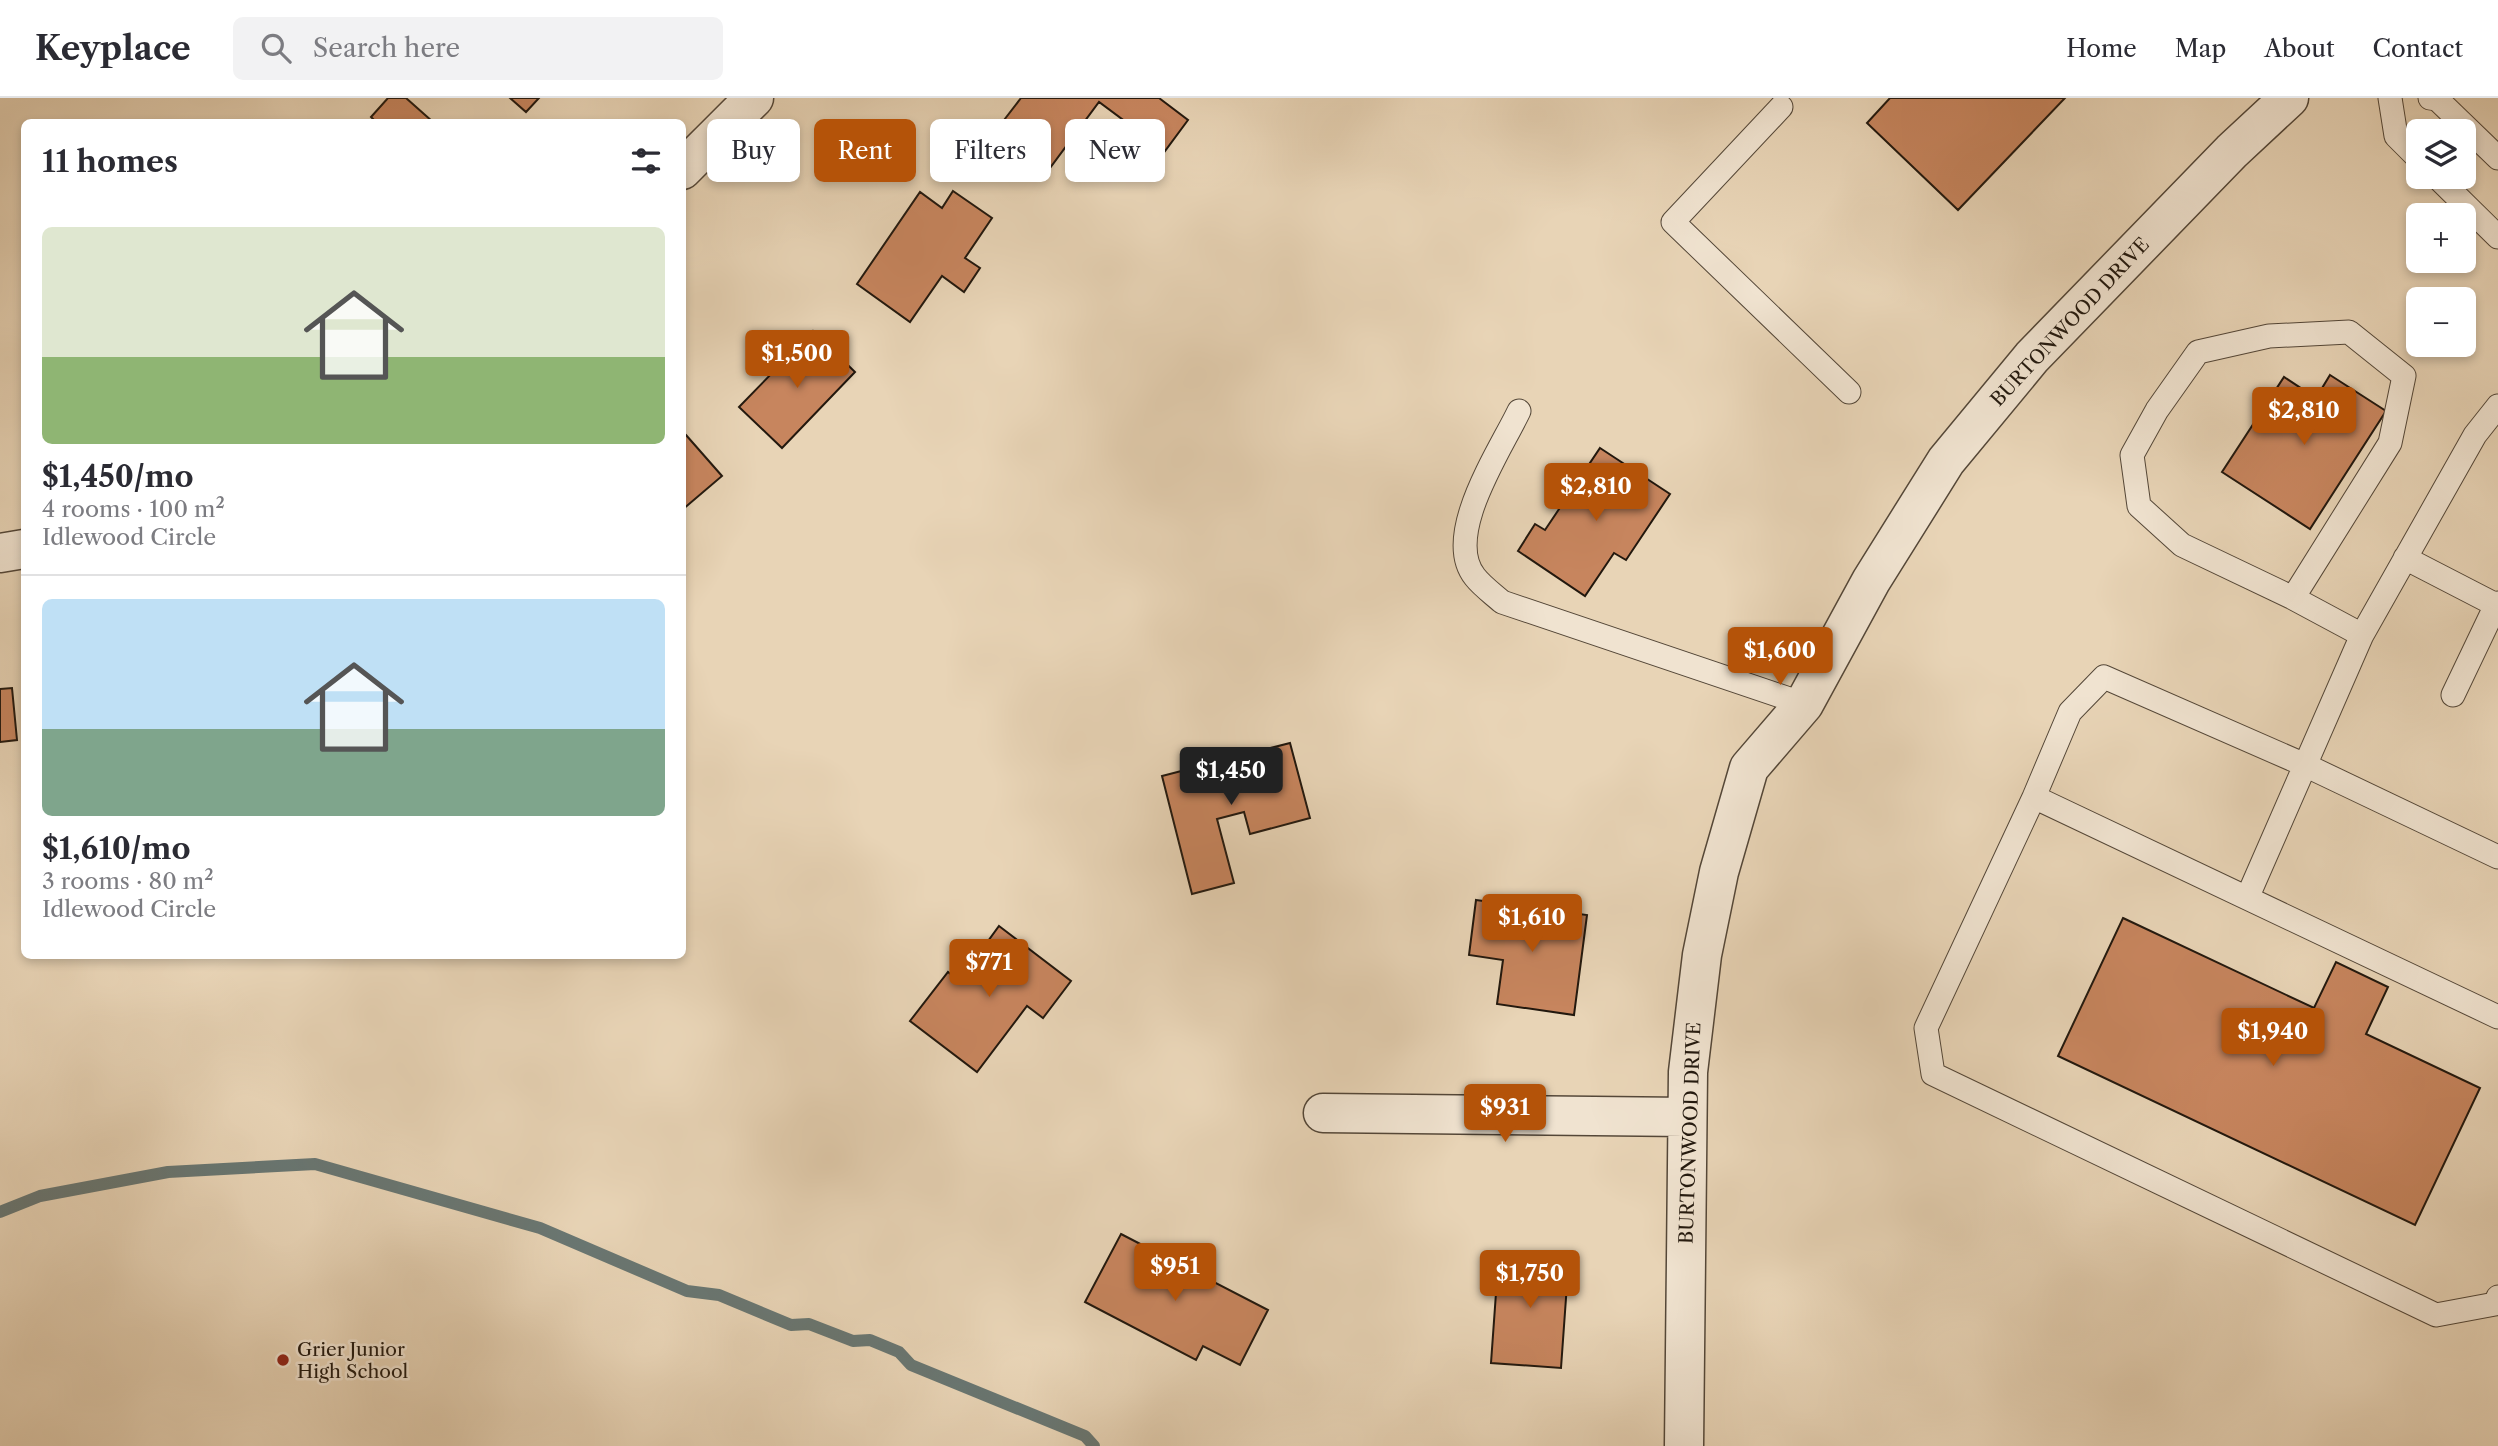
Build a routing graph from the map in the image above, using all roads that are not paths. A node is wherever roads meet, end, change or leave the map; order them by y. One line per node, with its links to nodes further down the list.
1 (754, 98): 8 (street)
2 (2289, 98): 21 (street, BURTONWOOD DRIVE)
3 (2390, 98): 6 (lane)
4 (2430, 98): 7 (lane)
5 (1781, 107): 11 (lane)
6 (2406, 146)
7 (2498, 158)
8 (686, 166)
9 (2449, 189): 10 (lane)
10 (2498, 237)
11 (1849, 392)
12 (2498, 406): 16 (lane)
13 (1519, 411): 21 (lane)
14 (21, 550): 15 (street)
15 (0, 553)
16 (2405, 558): 18 (lane); 19 (lane)
17 (2293, 598): 17 (lane); 19 (lane)
18 (2497, 604): 20 (lane)
19 (2362, 635): 22 (lane)
20 (2453, 695)
21 (1804, 704): 28 (street, BURTONWOOD DRIVE)
22 (2305, 765): 23 (lane); 24 (lane); 25 (lane)
23 (2034, 797): 25 (lane); 29 (lane)
24 (2498, 856)
25 (2248, 896): 26 (lane)
26 (2498, 1017)
27 (1323, 1113): 28 (street)
28 (1687, 1117): 30 (street, BURTONWOOD DRIVE)
29 (2498, 1297)
30 (1684, 1446)

